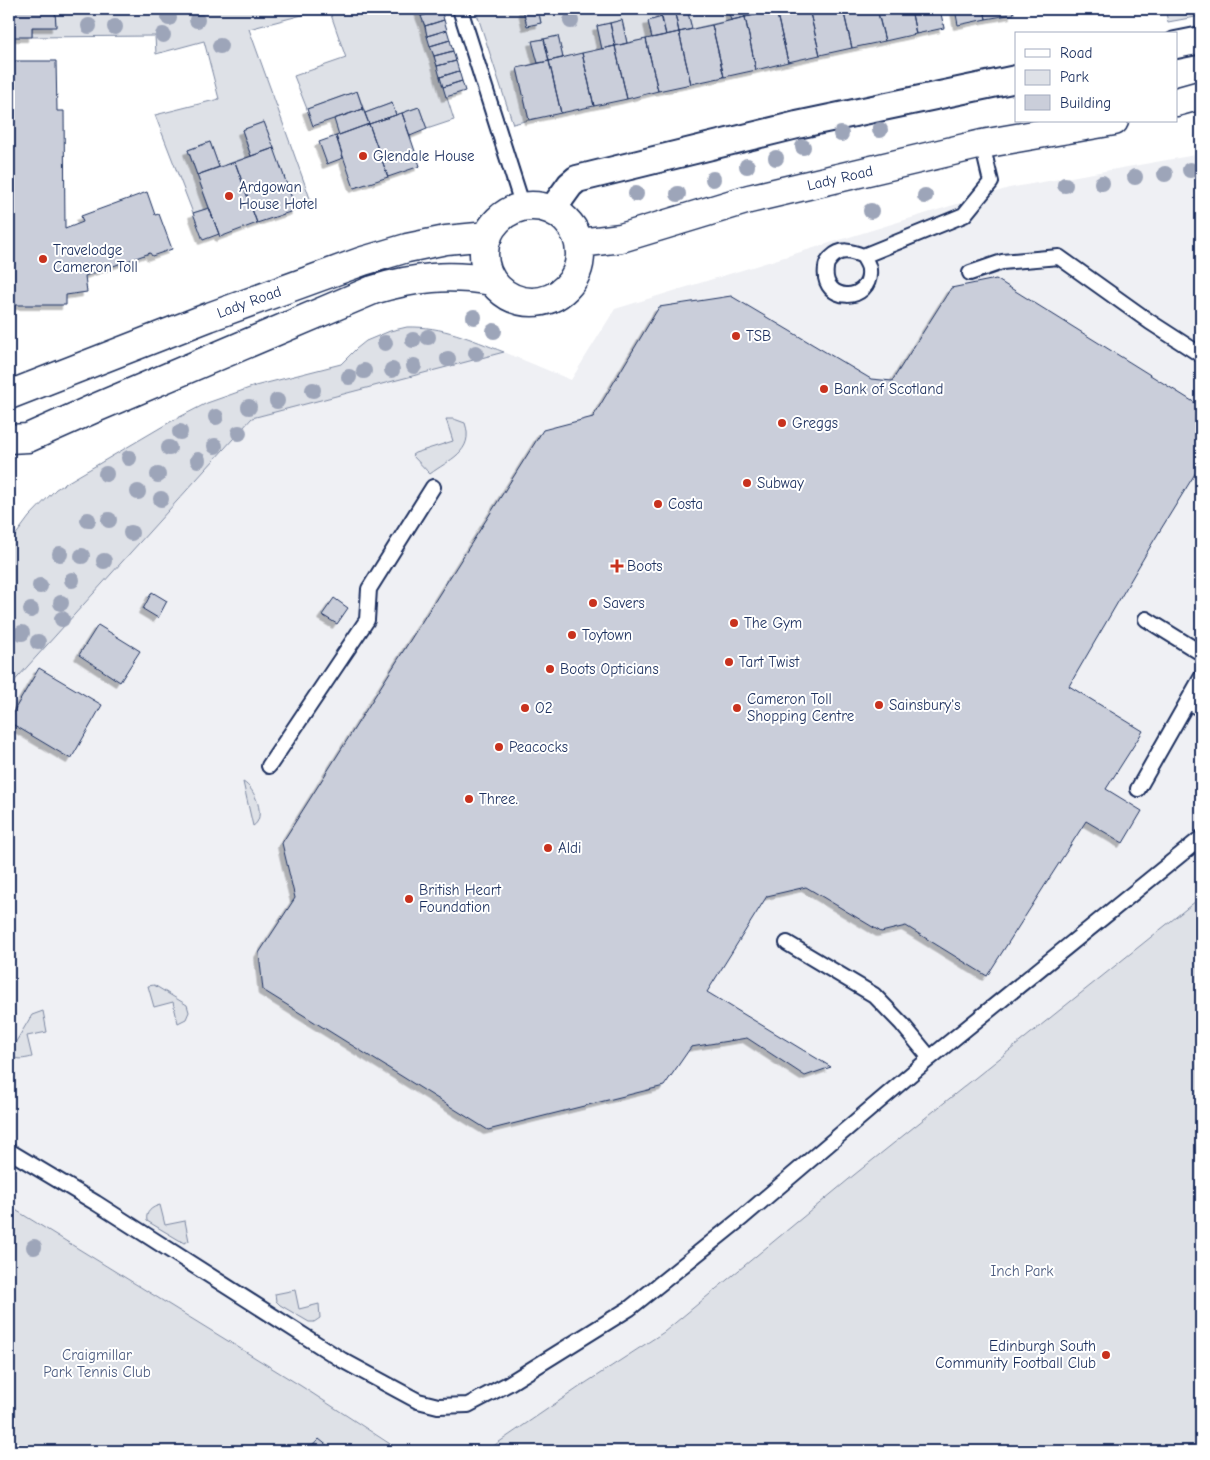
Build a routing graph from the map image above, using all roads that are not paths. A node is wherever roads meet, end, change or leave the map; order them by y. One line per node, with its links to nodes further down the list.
1 (460, 9): 11 (lane)
2 (1201, 40): 3 (street)
3 (1178, 45)
4 (1015, 79): 12 (street)
5 (1201, 95): 6 (street)
6 (1178, 101)
7 (1201, 111): 8 (street)
8 (1178, 114)
9 (1108, 122): 10 (street, Lady Road)
10 (982, 144): 14 (street, Lady Road); 15 (lane)
11 (522, 207): 12 (street); 13 (street)
12 (552, 210): 14 (street)
13 (488, 236): 17 (street); 19 (street, Lady Road)
14 (580, 243): 17 (street)
15 (862, 256)
16 (970, 273): 18 (lane)
17 (492, 281): 20 (street)
18 (1201, 355)
19 (12, 395)
20 (15, 444)
21 (433, 487): 27 (lane)
22 (1146, 620): 23 (lane)
23 (1201, 653)
24 (1201, 678): 25 (lane)
25 (1188, 701): 26 (lane); 28 (lane)
26 (1201, 709)
27 (269, 766)
28 (1138, 789)
29 (1201, 838): 31 (lane)
30 (787, 943): 31 (lane)
31 (930, 1058): 32 (lane)
32 (9, 1151)

